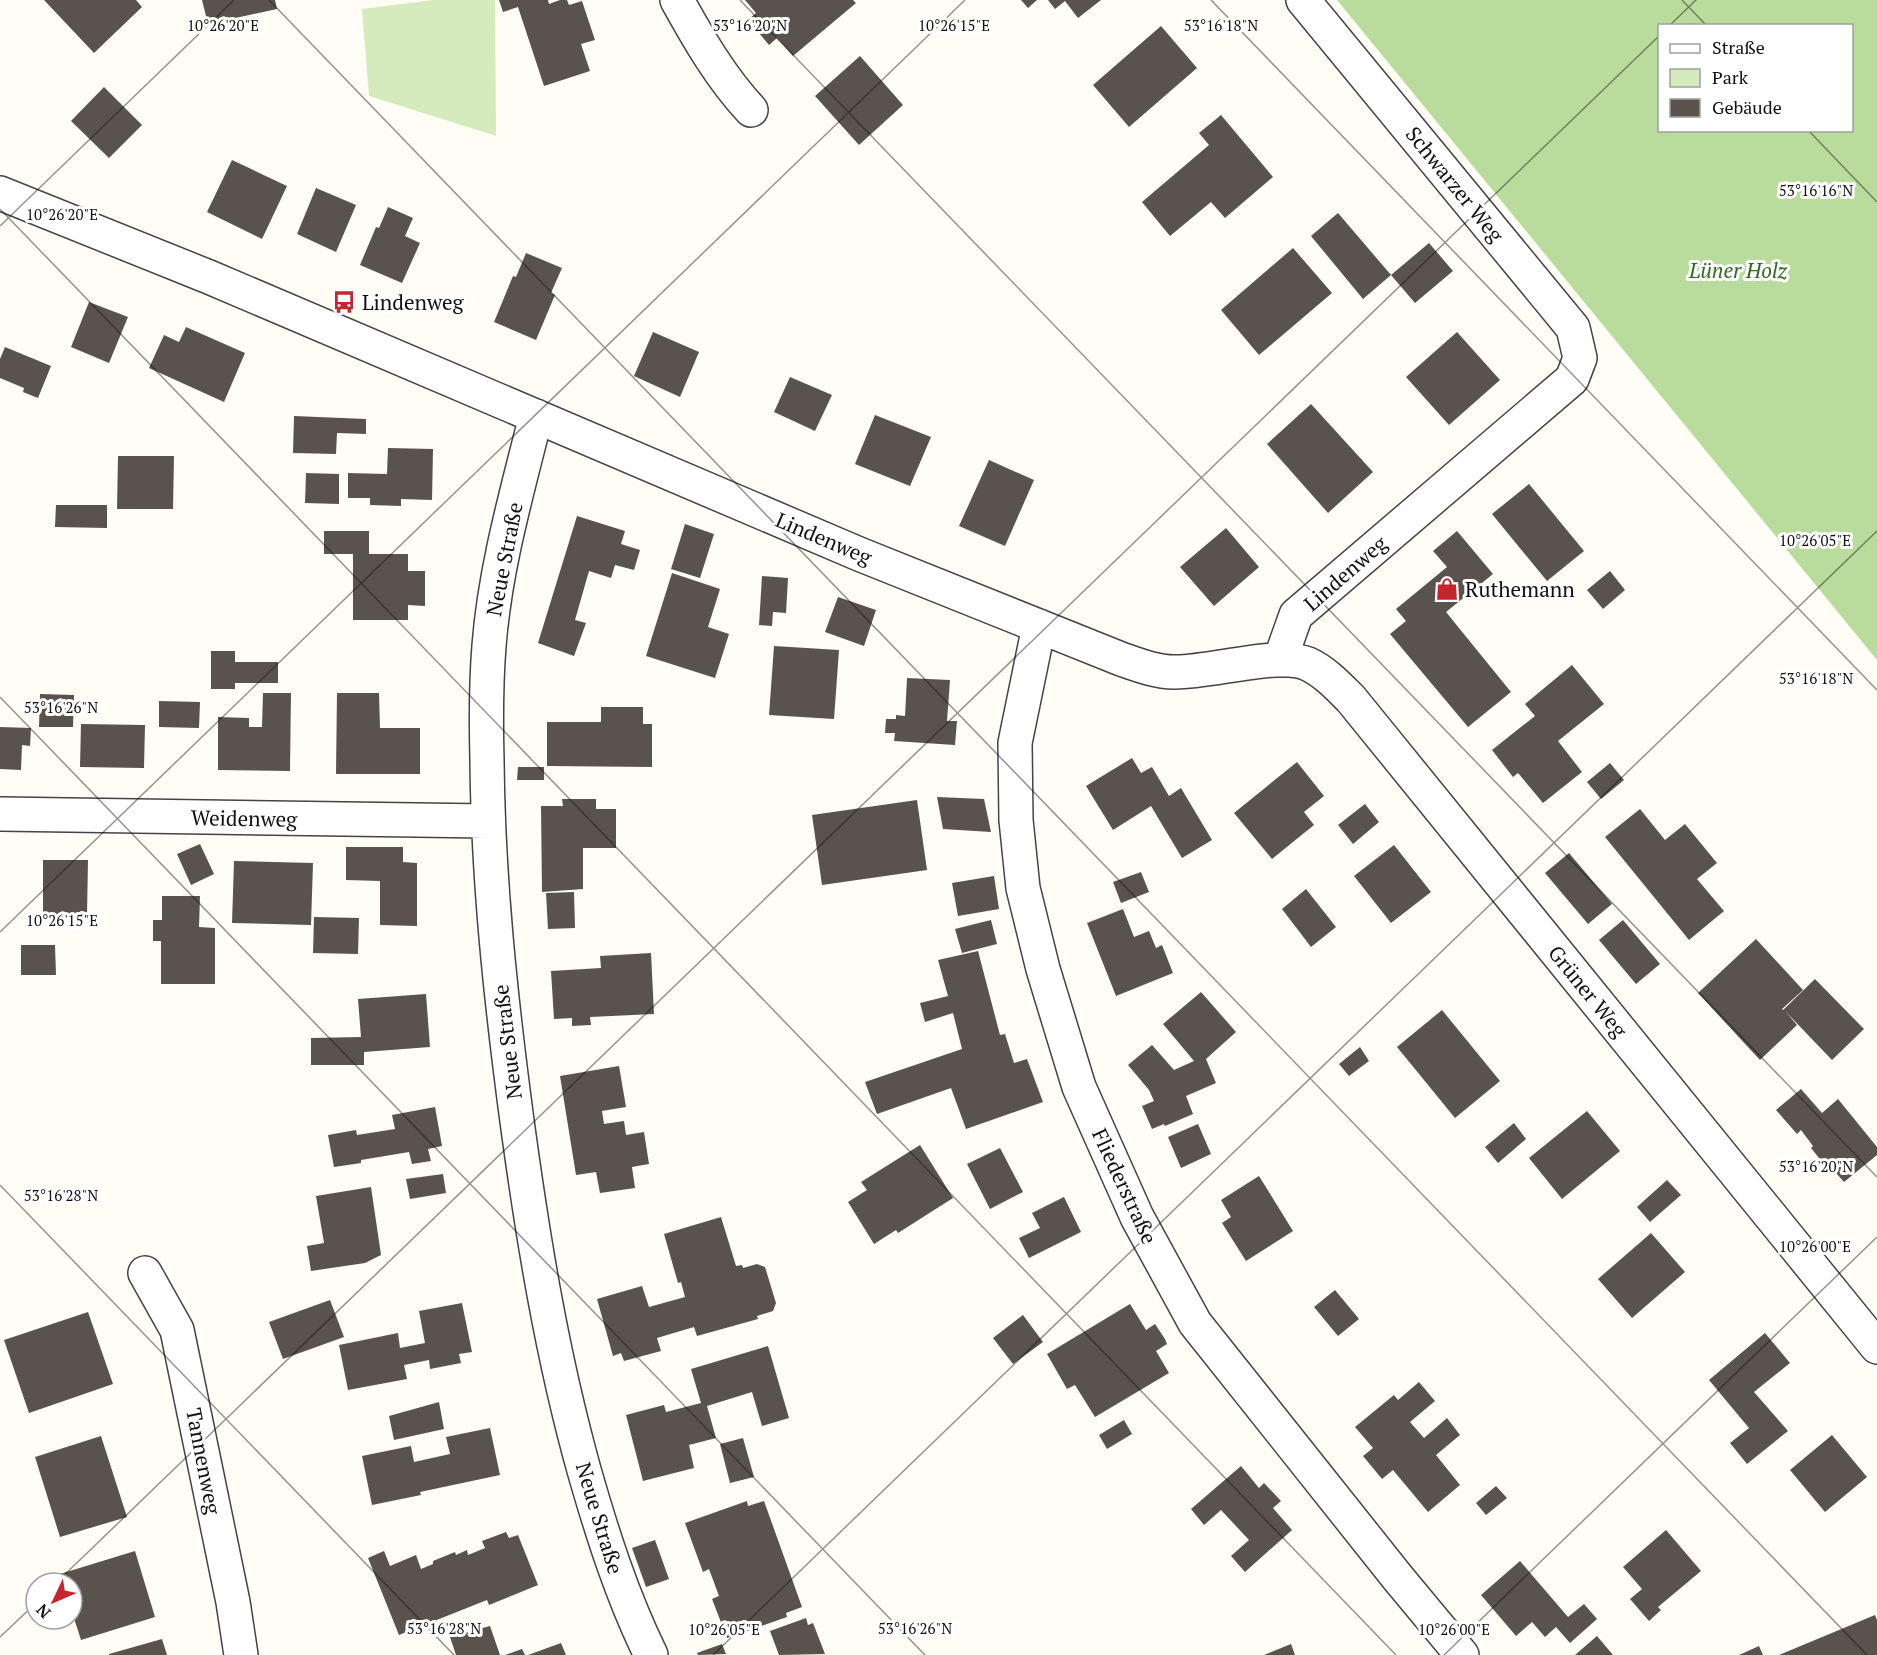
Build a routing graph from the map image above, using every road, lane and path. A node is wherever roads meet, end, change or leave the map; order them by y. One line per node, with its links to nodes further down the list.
1 (677, 0): 3 (street)
2 (1303, 0): 5 (street, Schwarzer Weg)
3 (751, 110)
4 (0, 193): 6 (street, Lindenweg)
5 (1572, 379): 8 (street, Lindenweg)
6 (536, 416): 7 (street, Lindenweg); 10 (street, Neue Straße)
7 (1038, 626): 8 (street, Lindenweg); 15 (street, Fliederstraße)
8 (1280, 660): 12 (street, Grüner Weg)
9 (0, 814): 10 (street, Weidenweg)
10 (488, 821): 14 (street, Neue Straße)
11 (145, 1274): 13 (street, Tannenweg)
12 (1877, 1347)
13 (241, 1655)
14 (651, 1655)
15 (1462, 1655)

